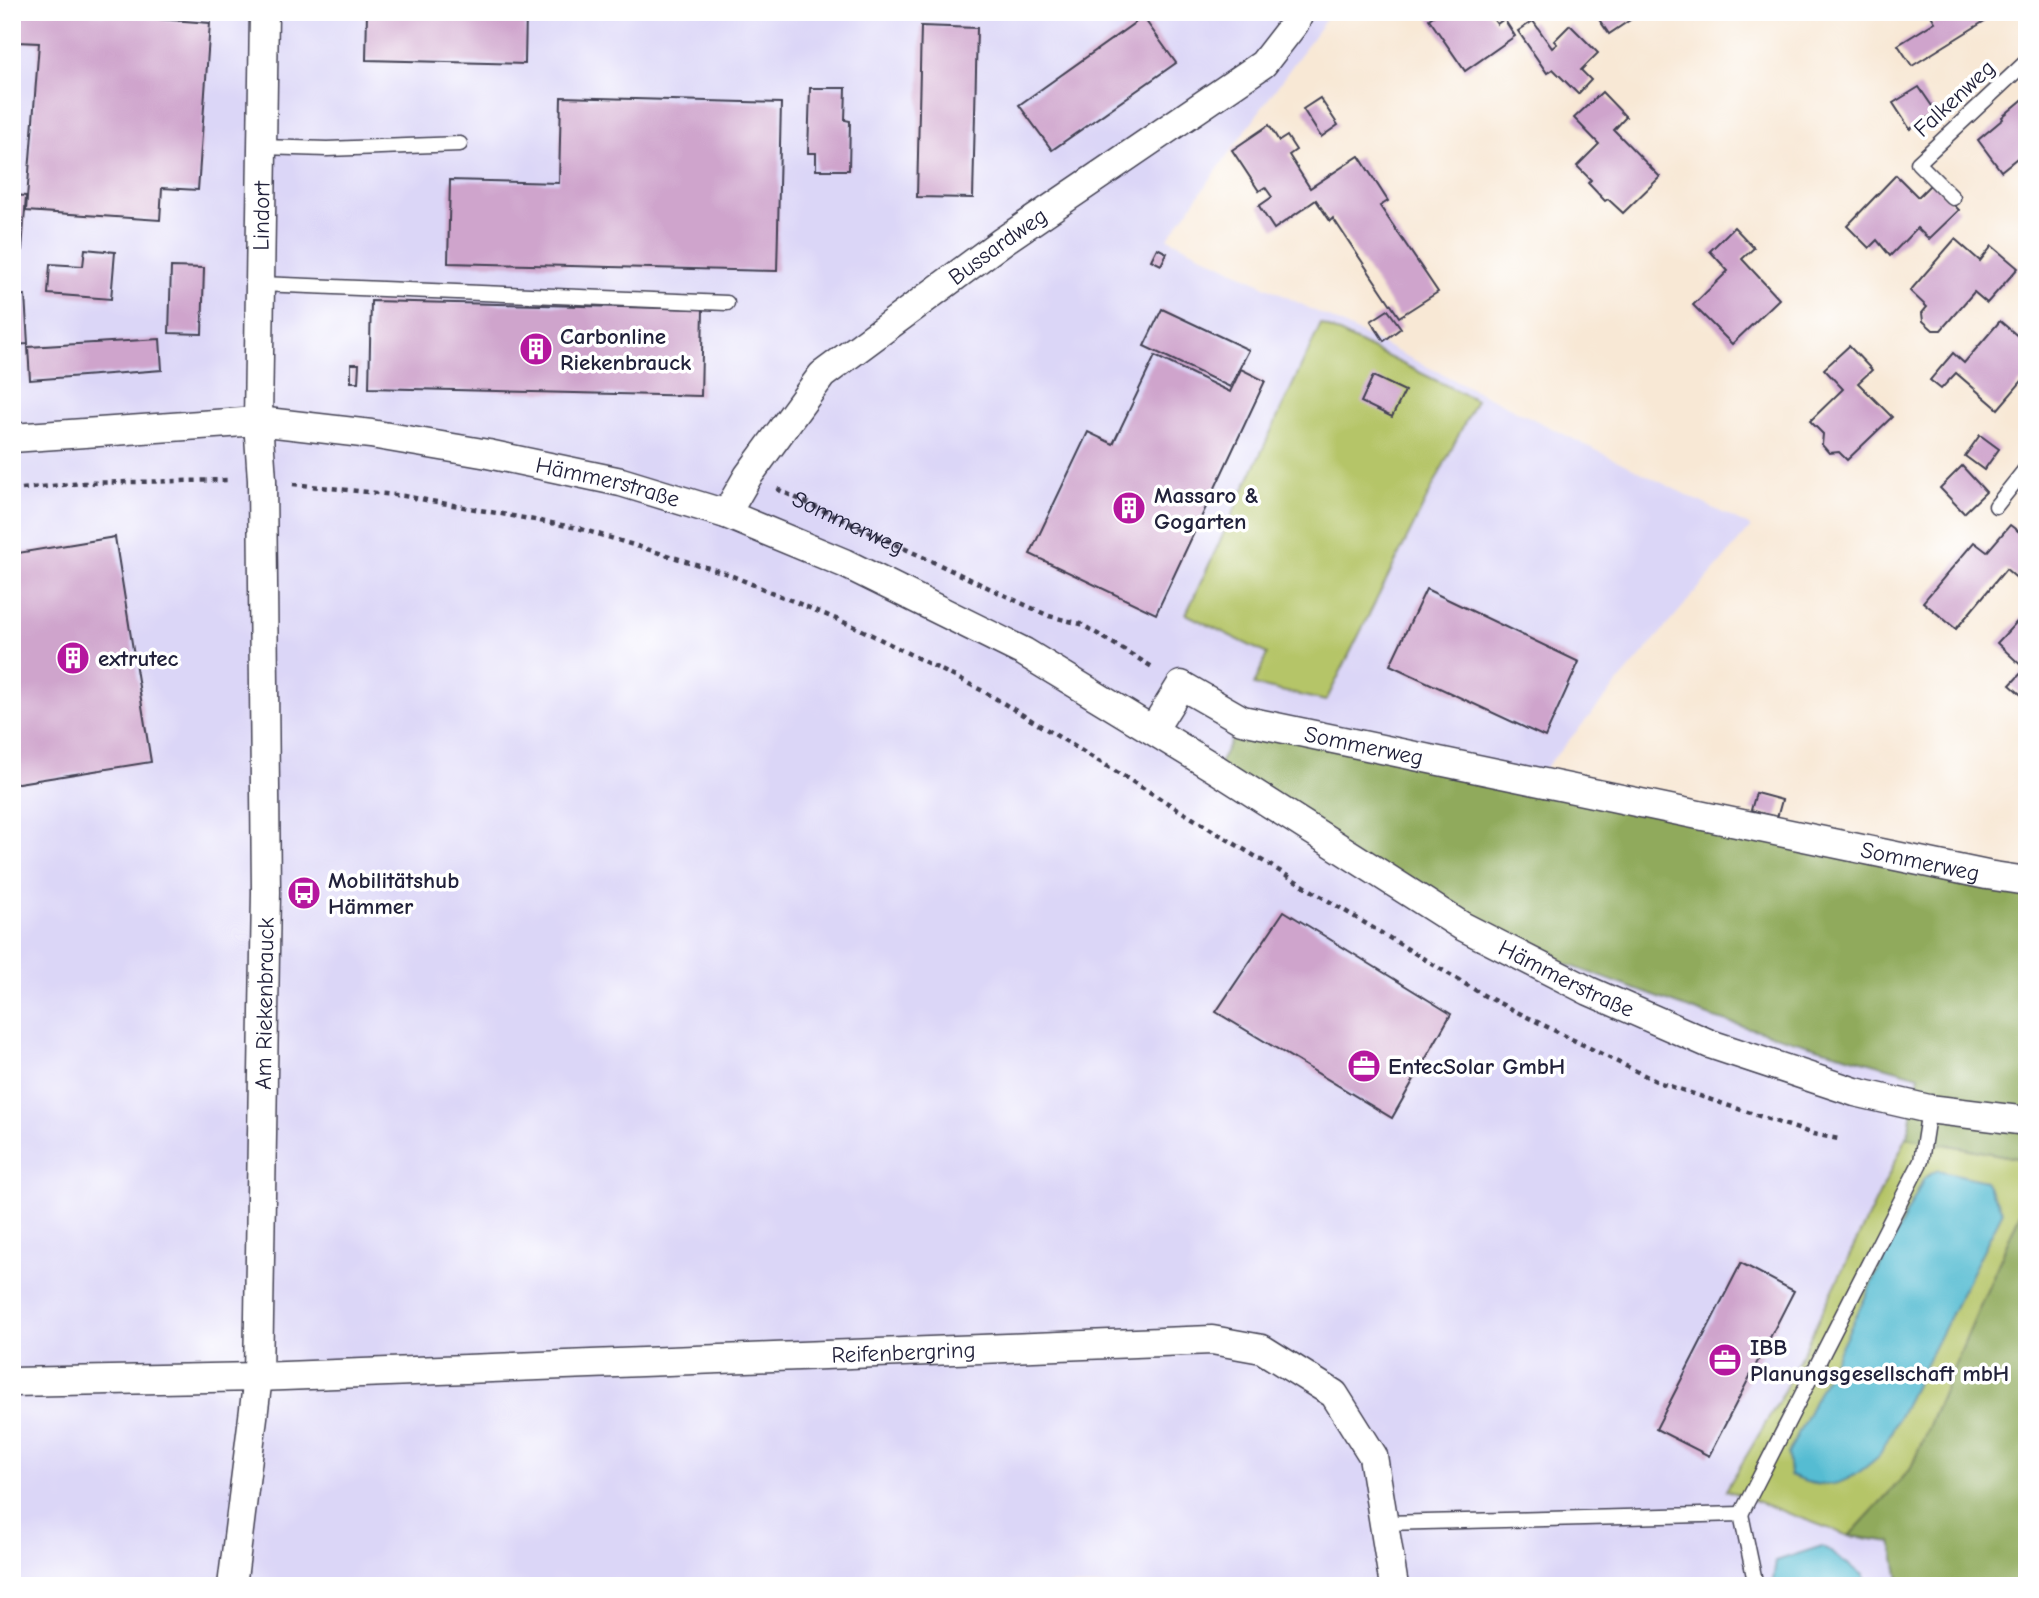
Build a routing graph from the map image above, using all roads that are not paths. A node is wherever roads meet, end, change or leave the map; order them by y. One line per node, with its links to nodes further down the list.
1 (264, 12): 5 (street, Lindort)
2 (1300, 12): 13 (street, Bussardweg)
3 (2027, 61): 6 (lane, Falkenweg)
4 (460, 144): 5 (lane)
5 (262, 147): 7 (street, Lindort)
6 (1953, 198)
7 (260, 284): 8 (lane); 9 (street, Lindort)
8 (727, 303)
9 (258, 421): 10 (street, Hämmerstraße); 13 (street, Hämmerstraße); 18 (street, Am Riekenbrauck)
10 (12, 438)
11 (2027, 467): 12 (lane)
12 (1996, 506)
13 (726, 514): 14 (street, Hämmerstraße)
14 (1153, 730): 15 (street, Sommerweg); 16 (street, Hämmerstraße)
15 (2027, 881)
16 (1929, 1109): 17 (street, Hämmerstraße); 20 (lane)
17 (2027, 1121)
18 (258, 1377): 19 (street, Reifenbergring); 21 (street, Reifenbergring); 22 (street, Am Riekenbrauck)
19 (12, 1382)
20 (1741, 1514): 21 (lane); 24 (lane)
21 (1385, 1523): 23 (street, Reifenbergring)
22 (232, 1586)
23 (1394, 1586)
24 (1756, 1586)

